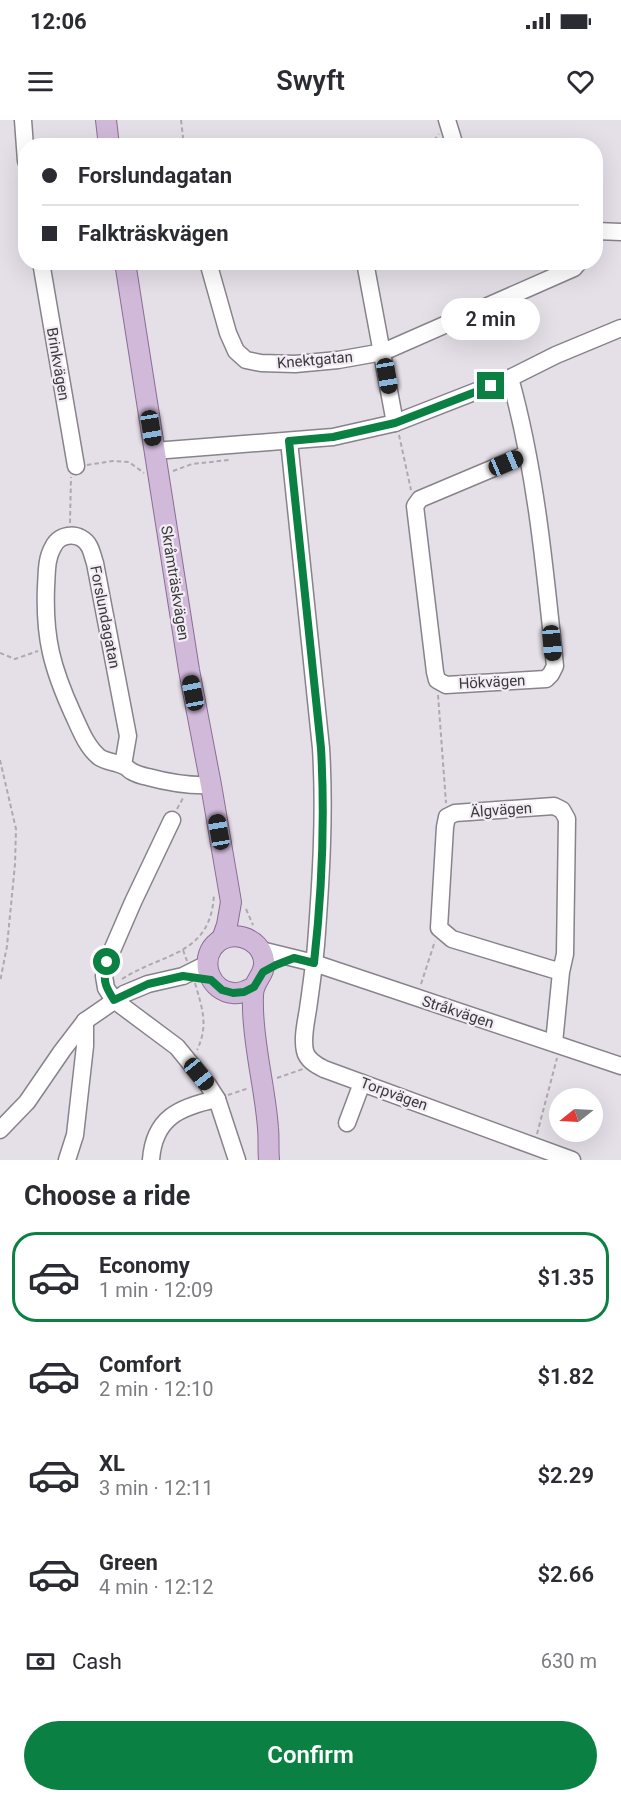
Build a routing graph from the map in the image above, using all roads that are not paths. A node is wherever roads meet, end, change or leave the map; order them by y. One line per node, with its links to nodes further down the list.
1 (23, 120): 4 (street)
2 (106, 120): 5 (main road)
3 (447, 120): 6 (street)
4 (24, 138)
5 (108, 138)
6 (452, 138)
7 (603, 231): 8 (street)
8 (621, 232)
9 (42, 270): 21 (street, Brinkvägen)
10 (126, 270): 19 (main road, Skråmträskvägen)
11 (210, 270): 15 (street, Knektgatan)
12 (367, 270): 15 (street)
13 (569, 270): 15 (street)
14 (620, 333): 16 (street)
15 (383, 352): 17 (street)
16 (510, 378): 17 (street); 20 (street, Hökvägen)
17 (395, 423): 18 (street)
18 (289, 441): 19 (street); 29 (street)
19 (154, 451): 23 (main road, Skråmträskvägen)
20 (527, 454): 20 (street, Hökvägen)
21 (76, 466)
22 (123, 765): 22 (street, Forslundagatan); 23 (street)
23 (211, 785): 25 (main road, Skråmträskvägen)
24 (172, 820): 33 (street)
25 (222, 898): 26 (main road, Skråmträskvägen); 27 (main road, Skråmträskvägen)
26 (222, 939): 27 (main road); 31 (main road)
27 (257, 946): 28 (street, Stråkvägen); 32 (main road)
28 (294, 958): 29 (street, Stråkvägen); 32 (street)
29 (314, 963): 35 (street, Stråkvägen); 38 (street, Torpvägen)
30 (561, 972): 30 (street, Älgvägen); 35 (street, Älgvägen)
31 (201, 977): 32 (main road); 33 (street); 36 (main road)
32 (259, 980): 36 (main road)
33 (110, 994): 34 (street); 39 (street)
34 (85, 1021): 41 (street); 42 (street)
35 (554, 1043): 37 (street, Stråkvägen)
36 (256, 1046): 45 (main road)
37 (621, 1066)
38 (362, 1083): 40 (street); 46 (street, Torpvägen)
39 (217, 1099): 43 (street); 44 (street)
40 (347, 1123)
41 (0, 1130)
42 (68, 1160)
43 (151, 1160)
44 (237, 1160)
45 (269, 1160)
46 (572, 1160)

